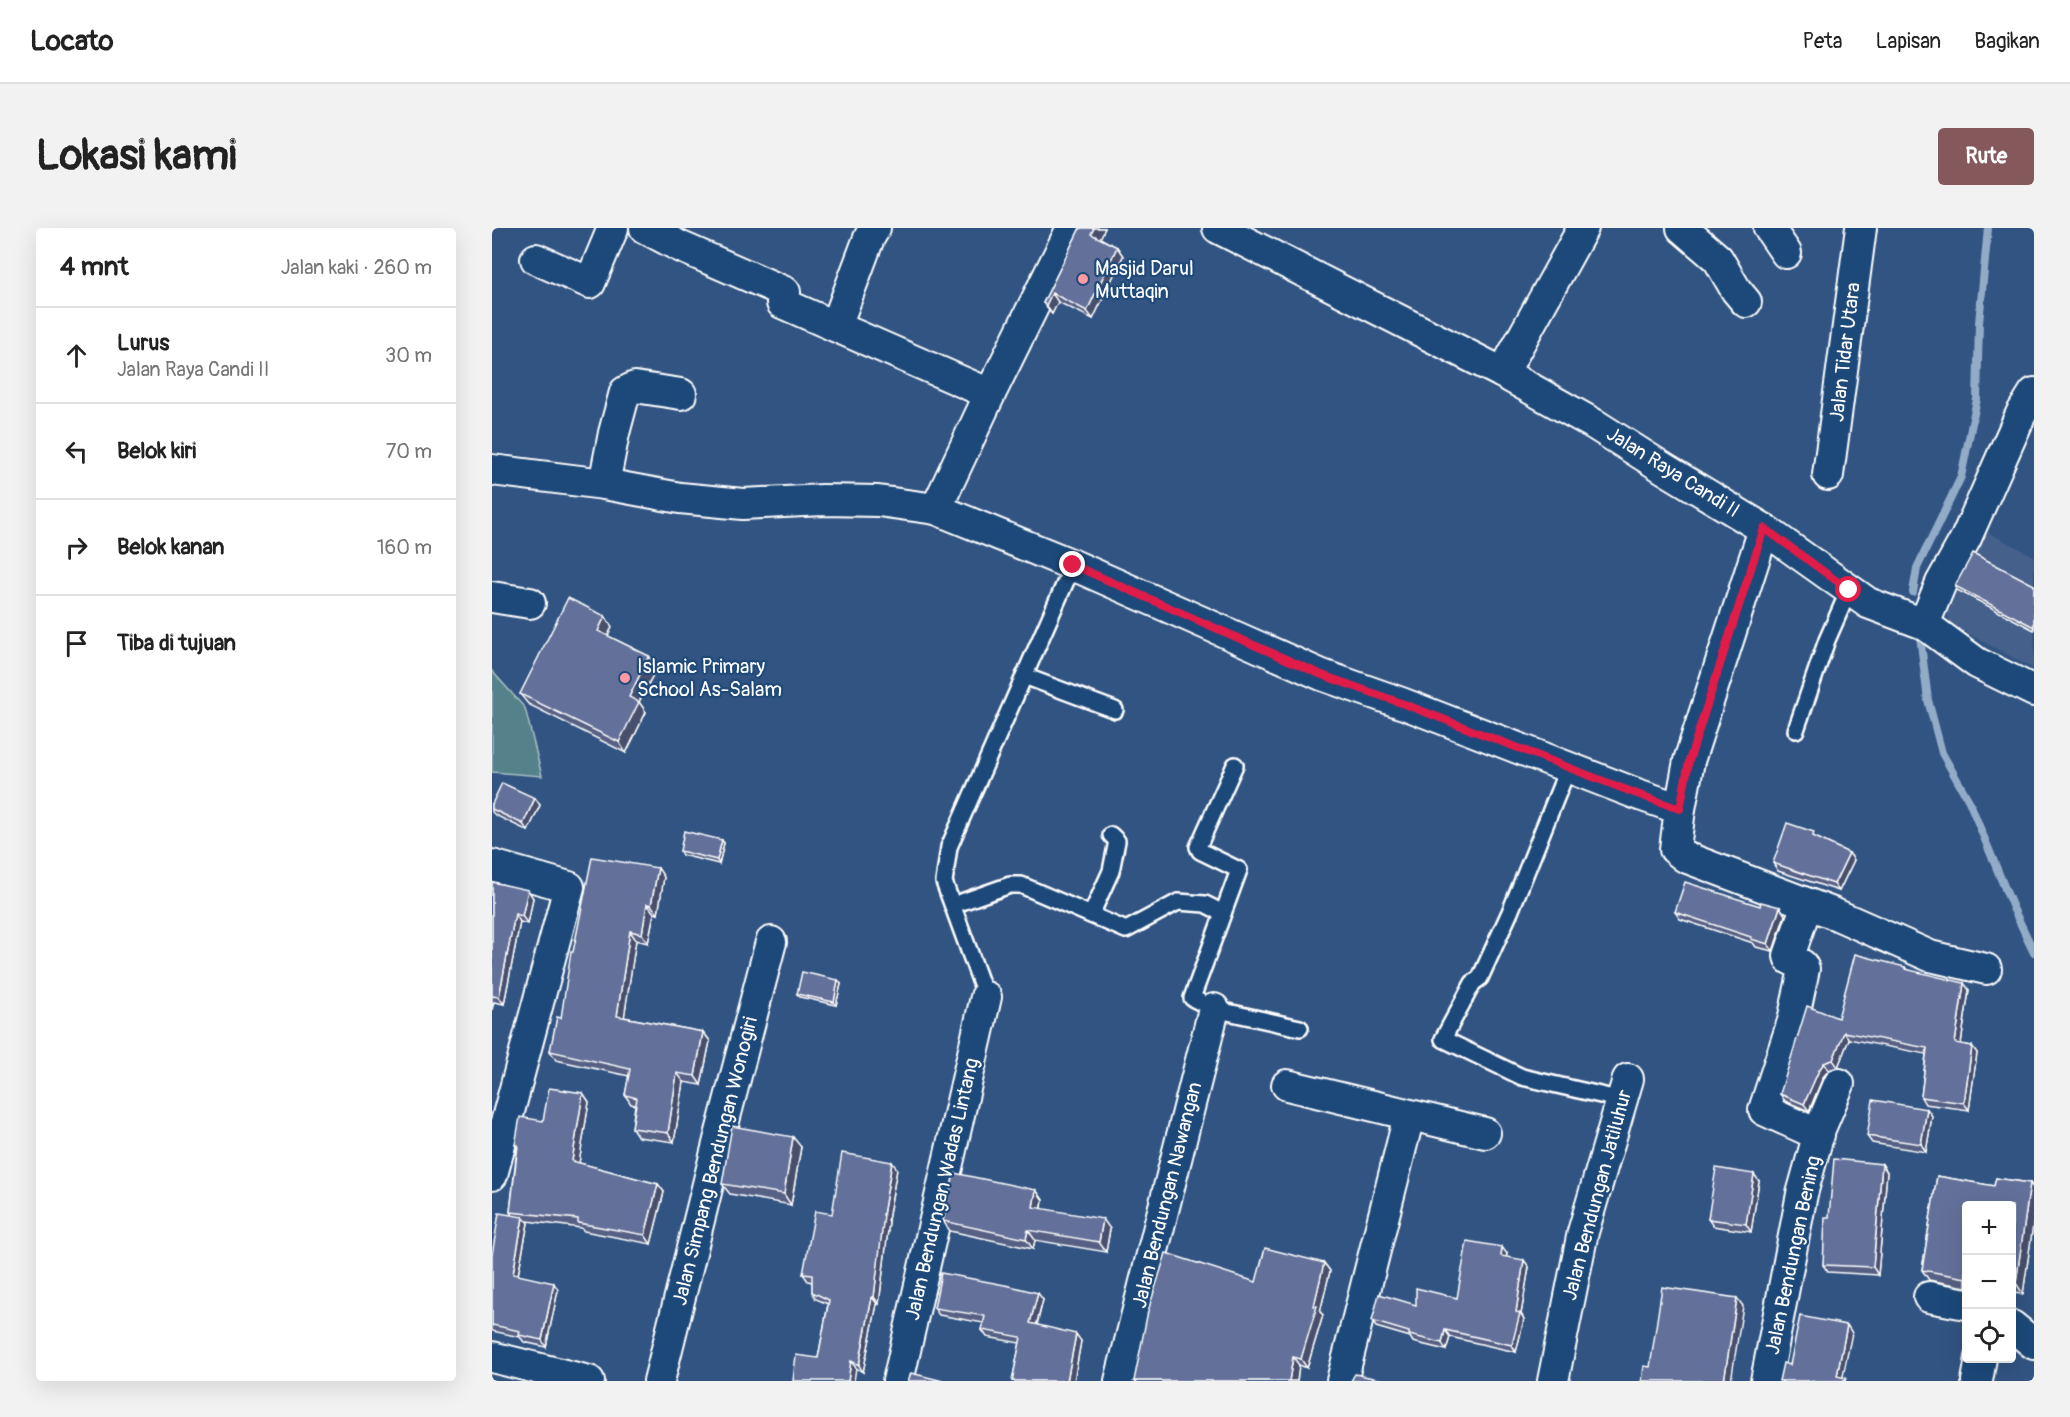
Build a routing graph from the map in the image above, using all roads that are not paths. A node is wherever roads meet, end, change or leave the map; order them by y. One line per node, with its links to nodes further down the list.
1 (613, 228): 11 (street)
2 (645, 228): 13 (street)
3 (875, 228): 13 (street)
4 (1218, 228): 14 (street, Jalan Raya Candi II)
5 (1583, 228): 14 (street)
6 (1682, 228): 12 (street)
7 (1769, 228): 10 (street)
8 (1861, 228): 19 (street, Jalan Tidar Utara)
9 (1069, 229): 17 (street)
10 (1786, 253)
11 (536, 259)
12 (1746, 302)
13 (836, 326): 17 (street)
14 (1503, 374): 22 (street, Jalan Raya Candi II)
15 (2034, 393): 27 (street)
16 (681, 394): 20 (street)
17 (990, 394): 21 (street)
18 (492, 470): 20 (street)
19 (1828, 475)
20 (604, 484): 21 (street)
21 (936, 509): 23 (street)
22 (1764, 528): 25 (street, Jalan Raya Candi II); 34 (street)
23 (1073, 565): 28 (lane); 33 (street)
24 (492, 597): 26 (street)
25 (1858, 597): 27 (street, Jalan Raya Candi II); 31 (lane)
26 (530, 603)
27 (1924, 624): 29 (street, Jalan Raya Candi II)
28 (1024, 676): 30 (lane); 38 (lane)
29 (2034, 691)
30 (1114, 710)
31 (1796, 730)
32 (1235, 765): 39 (lane)
33 (1568, 768): 34 (street); 48 (lane)
34 (1680, 809): 37 (street)
35 (1111, 835): 40 (lane)
36 (492, 865): 52 (street)
37 (1807, 904): 42 (street); 50 (street)
38 (953, 905): 40 (lane); 43 (lane)
39 (1223, 913): 40 (lane); 44 (lane)
40 (1091, 915)
41 (771, 942): 61 (street, Jalan Simpang Bendungan Wonogiri)
42 (1986, 969)
43 (986, 997): 62 (street, Jalan Bendungan Wadas Lintang)
44 (1214, 1009): 45 (lane); 63 (street, Jalan Bendungan Nawangan)
45 (1300, 1028)
46 (1287, 1084): 49 (street)
47 (1839, 1084): 50 (street, Jalan Bendungan Bening)
48 (1625, 1090): 65 (street, Jalan Bendungan Jatiluhur)
49 (1409, 1116): 51 (street); 64 (street)
50 (1820, 1132): 66 (street, Jalan Bendungan Bening)
51 (1485, 1133)
52 (496, 1145): 53 (street)
53 (492, 1175)
54 (1929, 1297): 55 (street)
55 (1962, 1303)
56 (2016, 1329): 57 (street)
57 (2034, 1344)
58 (492, 1357): 60 (street)
59 (1980, 1363): 67 (street)
60 (589, 1381)
61 (659, 1381)
62 (898, 1381)
63 (1120, 1381)
64 (1342, 1381)
65 (1553, 1381)
66 (1766, 1381)
67 (1977, 1381)

